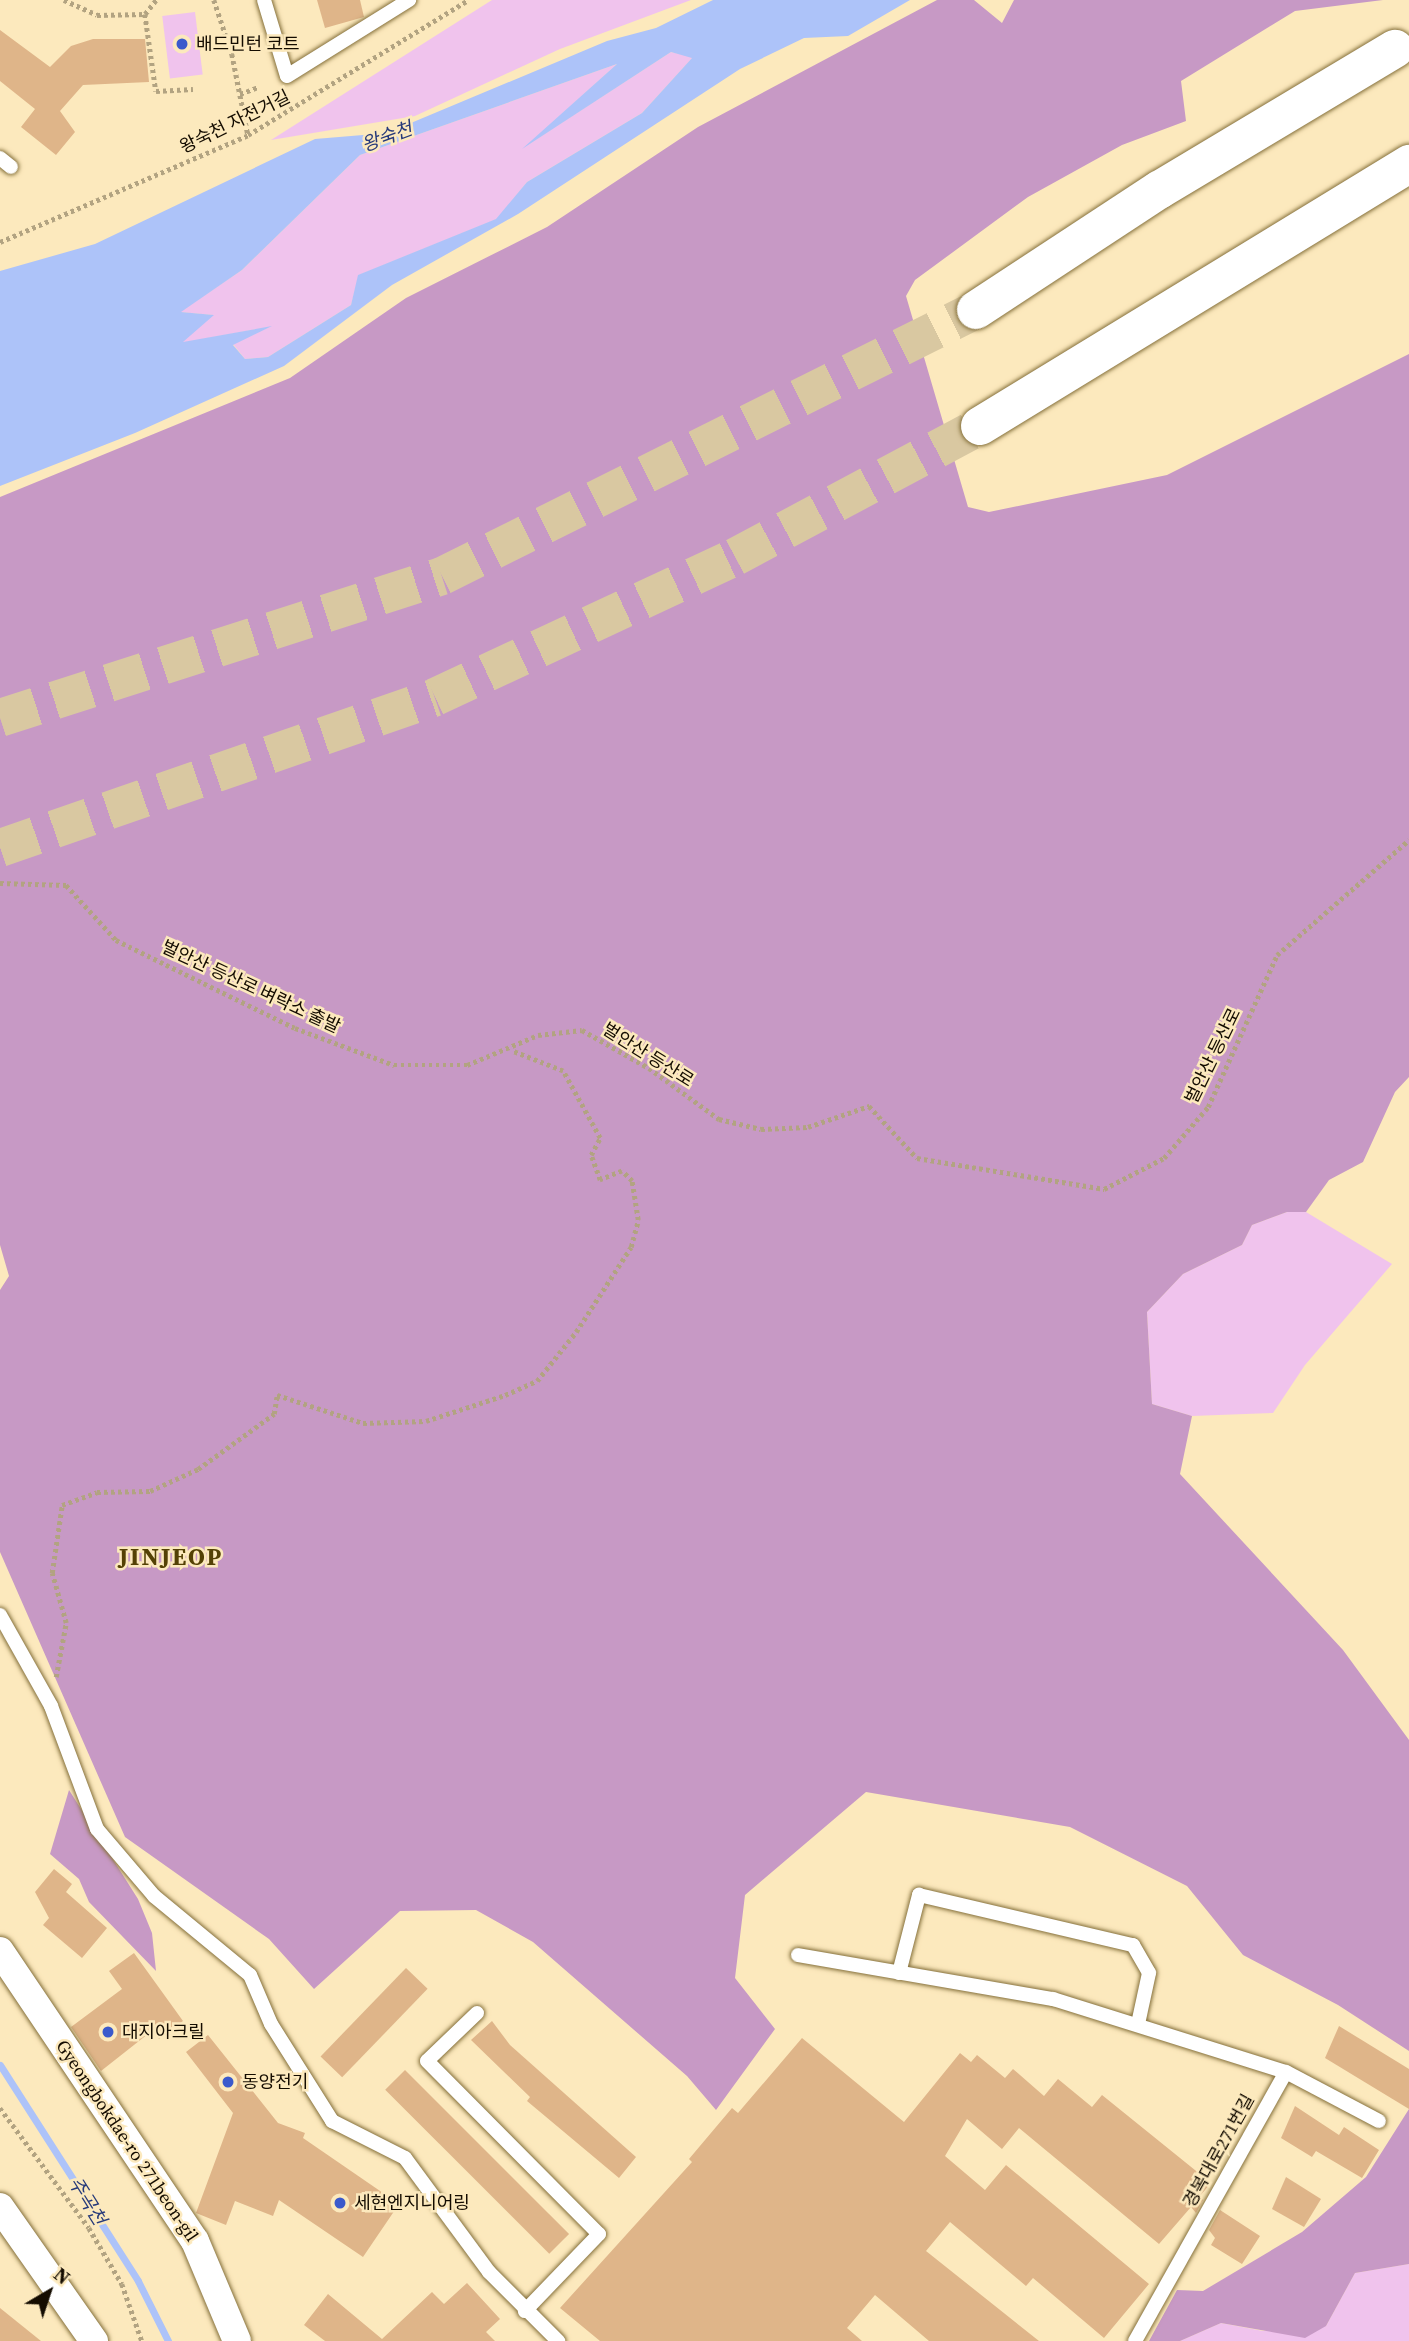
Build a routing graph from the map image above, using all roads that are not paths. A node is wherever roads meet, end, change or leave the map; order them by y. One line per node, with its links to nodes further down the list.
1 (264, 0): 2 (lane)
2 (409, 0)
3 (1395, 49): 5 (highway)
4 (1409, 164): 6 (highway)
5 (976, 310)
6 (980, 426)
7 (0, 1615): 16 (lane)
8 (0, 1951): 19 (street, Gyeongbokdae-ro 271beon-gil)
9 (798, 1955): 10 (lane)
10 (899, 1973): 12 (lane); 12 (lane)
11 (477, 2013): 16 (lane)
12 (1138, 2024): 13 (lane)
13 (1286, 2072): 14 (lane); 21 (lane, 경복대로271번길)
14 (1378, 2121)
15 (0, 2207): 17 (street)
16 (525, 2311): 20 (lane)
17 (71, 2330): 18 (street)
18 (94, 2341)
19 (237, 2341)
20 (558, 2341)
21 (1135, 2341)

